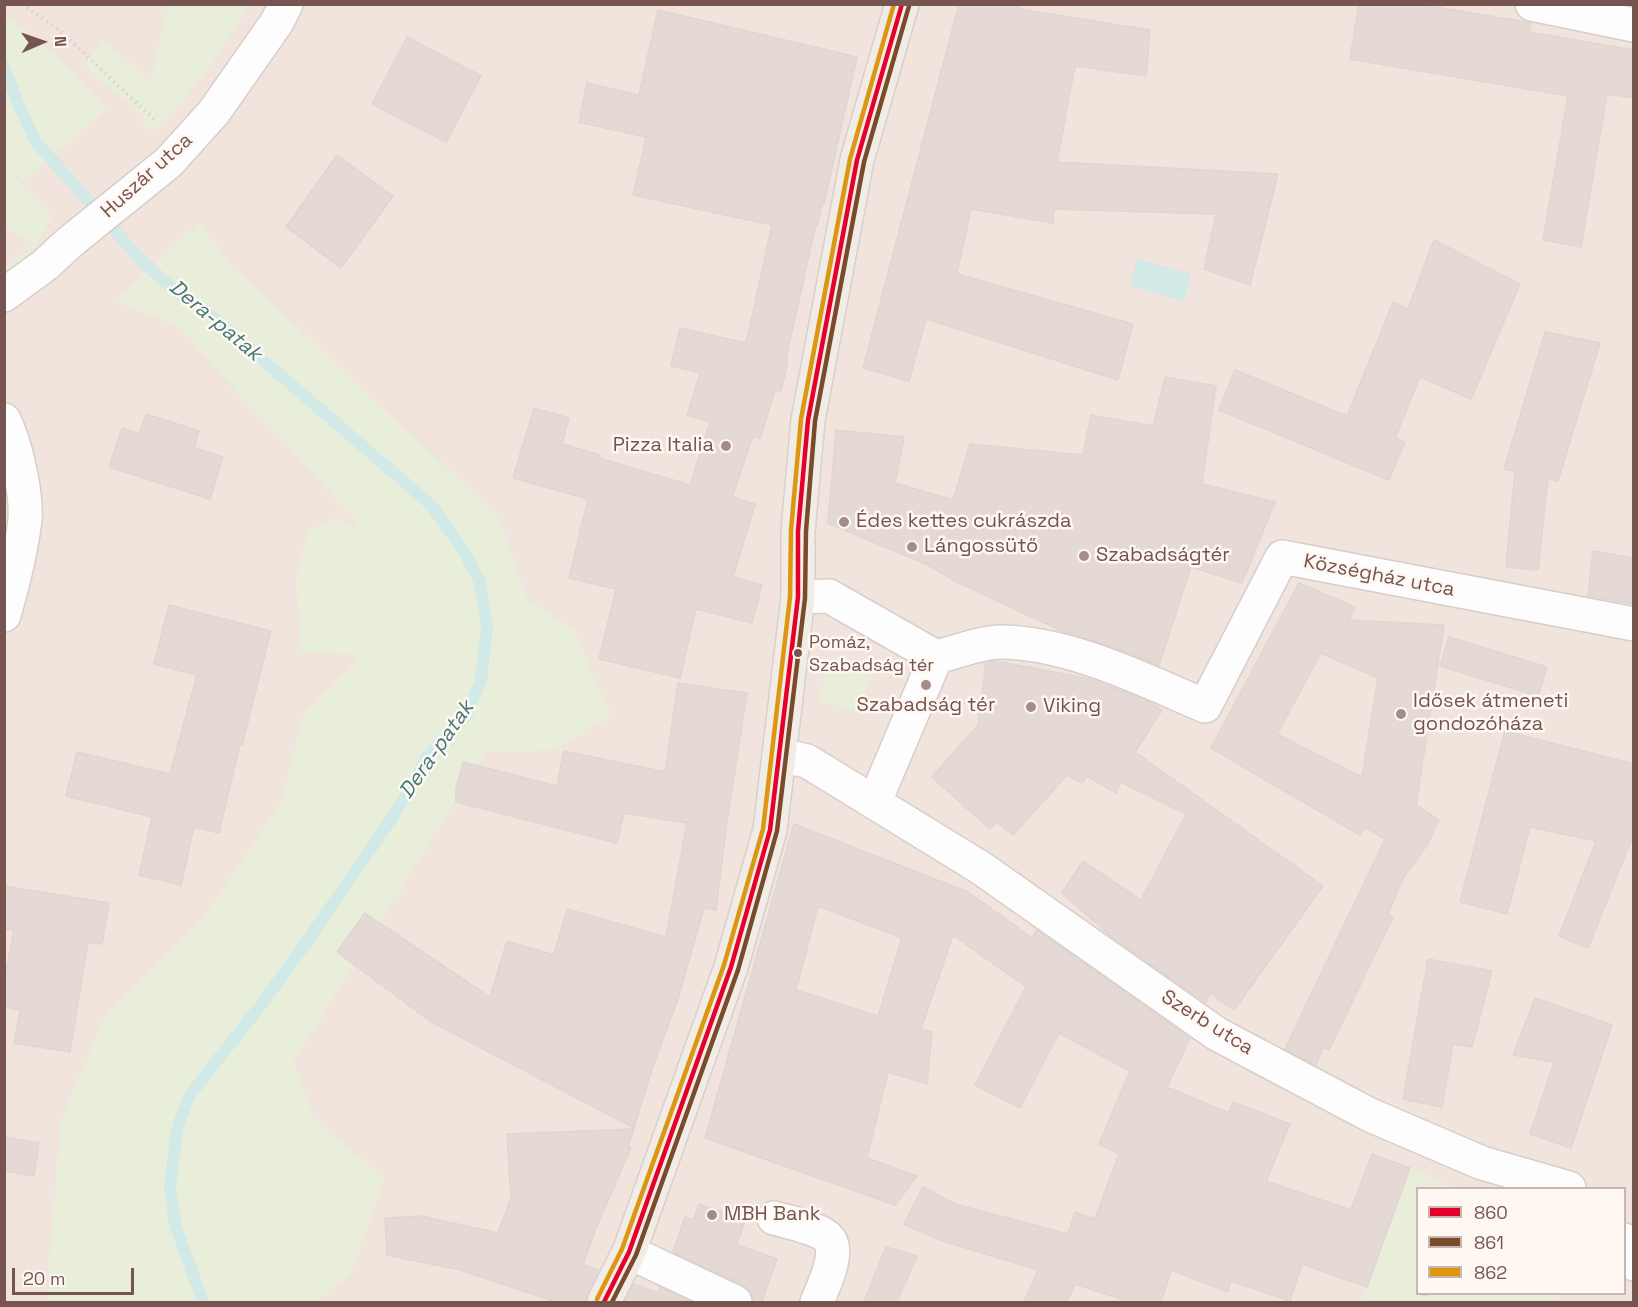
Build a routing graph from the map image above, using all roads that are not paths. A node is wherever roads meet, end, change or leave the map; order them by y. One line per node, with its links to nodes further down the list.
1 (286, 4): 5 (street, Huszár utca)
2 (902, 4): 7 (main road)
3 (1532, 4): 4 (street)
4 (1634, 25)
5 (4, 295)
6 (4, 420): 8 (street)
7 (798, 597): 10 (street); 11 (main road)
8 (4, 615)
9 (1634, 624): 10 (street, Községház utca)
10 (936, 657): 12 (street)
11 (779, 756): 12 (street, Szerb utca); 15 (main road)
12 (874, 801): 13 (street, Szerb utca)
13 (1566, 1187)
14 (774, 1218): 18 (street)
15 (629, 1251): 16 (main road); 17 (street)
16 (604, 1302)
17 (735, 1302)
18 (817, 1302)

